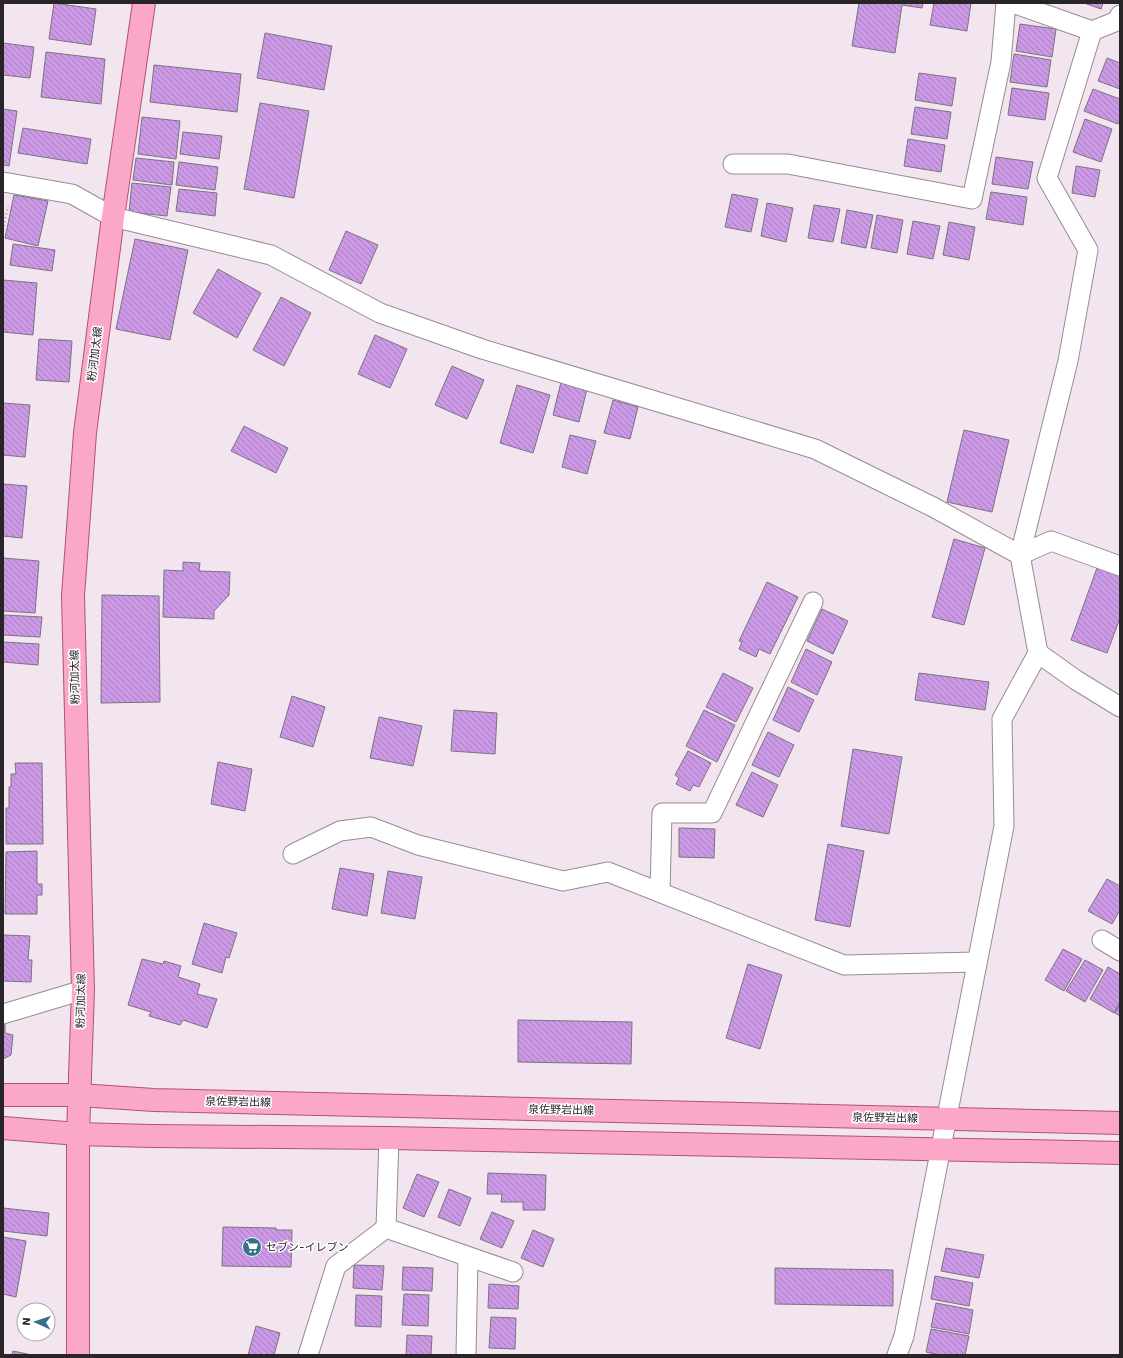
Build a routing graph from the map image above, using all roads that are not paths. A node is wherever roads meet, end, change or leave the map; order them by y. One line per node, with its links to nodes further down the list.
1 (144, 3): 8 (main road, 粉河加太線)
2 (1006, 3): 6 (street)
3 (1013, 3): 5 (street)
4 (1120, 15): 5 (street)
5 (1092, 31): 9 (street)
6 (733, 164)
7 (3, 182): 8 (street)
8 (113, 217): 9 (street); 19 (main road, 粉河加太線)
9 (1020, 555): 10 (street); 12 (street)
10 (1120, 566)
11 (812, 602): 15 (street)
12 (1038, 653): 13 (street); 18 (street)
13 (1120, 707)
14 (293, 854): 15 (street)
15 (660, 892): 18 (street)
16 (1102, 940): 17 (street)
17 (1120, 951)
18 (977, 962): 23 (street)
19 (83, 990): 20 (street); 22 (main road, 粉河加太線)
20 (3, 1014)
21 (3, 1095): 22 (main road, 泉佐野岩出線)
22 (79, 1095): 23 (main road, 泉佐野岩出線); 26 (main road, 粉河加太線)
23 (946, 1120): 24 (main road, 泉佐野岩出線); 28 (street)
24 (1120, 1123)
25 (3, 1128): 26 (main road)
26 (78, 1134): 27 (main road); 33 (main road, 粉河加太線)
27 (389, 1138): 28 (main road); 30 (street)
28 (942, 1149): 29 (main road); 36 (street)
29 (1120, 1153)
30 (386, 1228): 31 (street); 34 (street)
31 (468, 1256): 32 (street); 35 (street)
32 (513, 1272)
33 (78, 1355)
34 (308, 1355)
35 (466, 1355)
36 (897, 1355)

